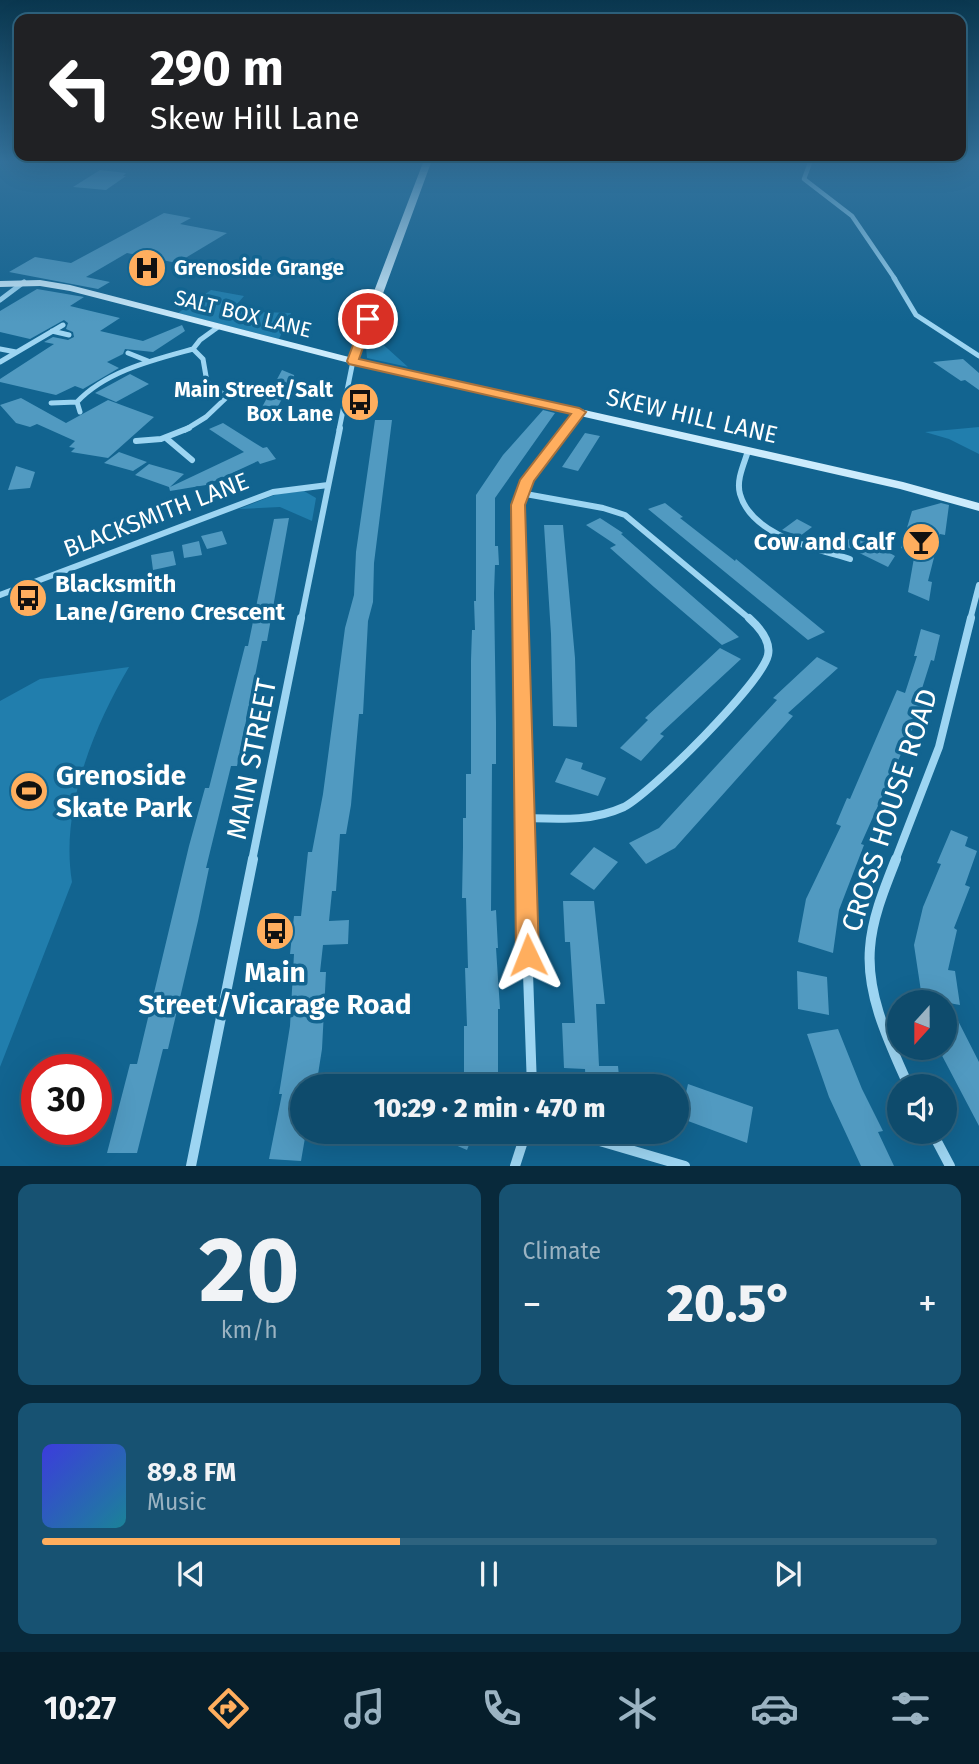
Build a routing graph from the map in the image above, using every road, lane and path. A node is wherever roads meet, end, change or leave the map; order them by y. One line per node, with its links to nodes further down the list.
1 (408, 214): 16 (street)
2 (850, 214): 14 (street)
3 (24, 282): 4 (street, SALT BOX LANE); 5 (street); 7 (street, SALT BOX LANE)
4 (0, 284)
5 (0, 300)
6 (63, 325): 8 (street)
7 (218, 327): 11 (street); 16 (street, SALT BOX LANE)
8 (51, 331): 9 (street); 12 (street)
9 (69, 335)
10 (0, 349): 12 (street)
11 (193, 349): 15 (street); 19 (street)
12 (16, 352): 17 (street)
13 (128, 353): 15 (street)
14 (979, 356)
15 (148, 361): 20 (street)
16 (353, 361): 23 (street, SKEW HILL LANE); 28 (street, MAIN STREET)
17 (0, 362)
18 (249, 388): 19 (street)
19 (227, 397): 24 (street)
20 (77, 402): 21 (street); 22 (street)
21 (51, 403)
22 (80, 412)
23 (579, 412): 26 (street, SKEW HILL LANE); 29 (street)
24 (166, 438): 25 (street); 27 (street)
25 (136, 441)
26 (748, 451): 30 (street, SKEW HILL LANE); 31 (street)
27 (192, 460)
28 (328, 485): 33 (street, BLACKSMITH LANE); 40 (street, MAIN STREET)
29 (520, 493): 34 (street); 34 (street)
30 (979, 507)
31 (849, 559)
32 (979, 585): 36 (street, CROSS HOUSE ROAD)
33 (0, 595)
34 (523, 818): 35 (street)
35 (532, 1074)
36 (903, 1074)
37 (522, 1144): 41 (street)
38 (606, 1144): 42 (street)
39 (939, 1144): 43 (street)
40 (191, 1166)
41 (515, 1166)
42 (685, 1166)
43 (950, 1166)

